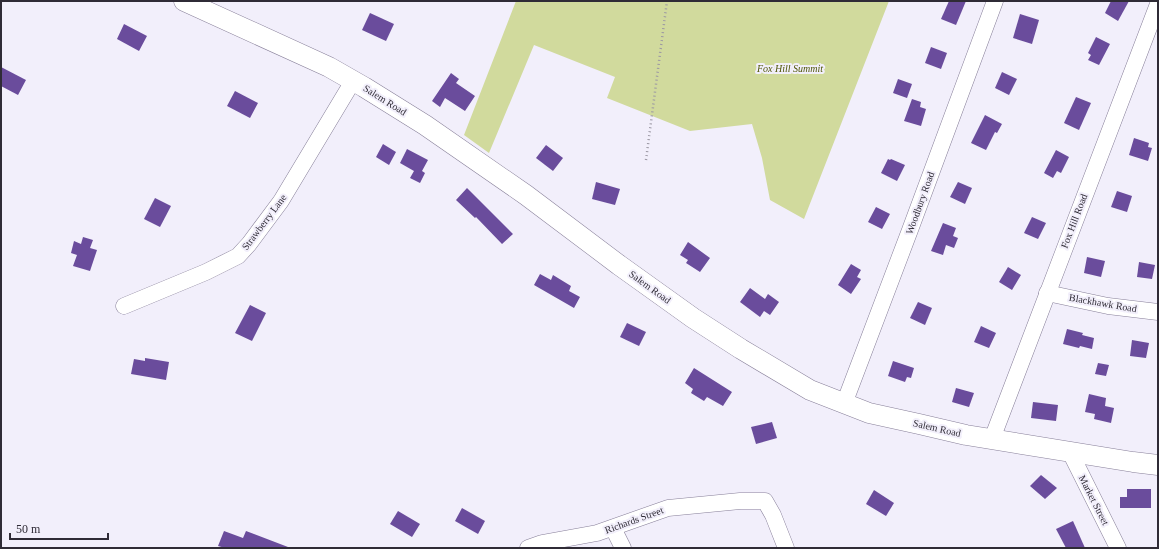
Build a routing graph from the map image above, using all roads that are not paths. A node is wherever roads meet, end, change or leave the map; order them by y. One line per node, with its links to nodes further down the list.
1 (184, 1): 4 (main road, Salem Road)
2 (995, 1): 8 (street, Woodbury Road)
3 (1158, 4): 5 (street, Fox Hill Road)
4 (353, 81): 6 (street, Strawberry Lane); 8 (main road, Salem Road)
5 (1047, 293): 7 (street, Blackhawk Road); 9 (street, Fox Hill Road)
6 (124, 306)
7 (1158, 312)
8 (844, 404): 9 (main road, Salem Road)
9 (992, 439): 10 (main road, Salem Road)
10 (1070, 452): 11 (main road, Salem Road); 16 (street, Market Street)
11 (1158, 465)
12 (613, 528): 13 (street, Richards Street); 14 (street); 15 (street, Richards Street)
13 (528, 548)
14 (623, 548)
15 (786, 548)
16 (1118, 548)

